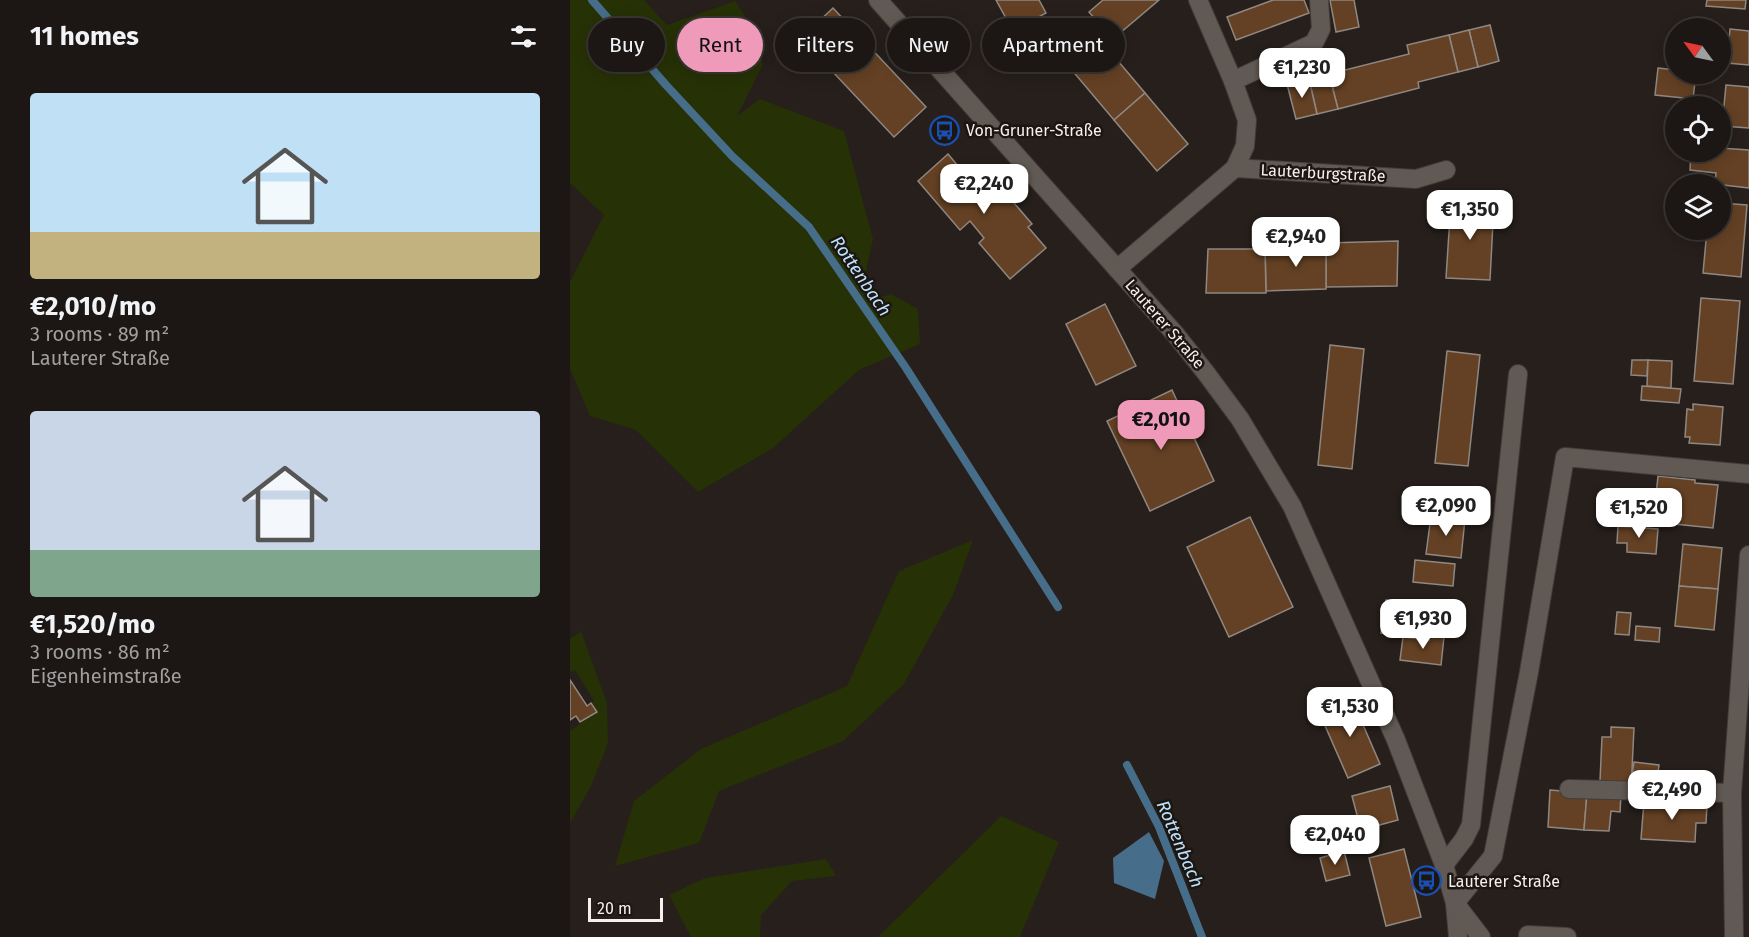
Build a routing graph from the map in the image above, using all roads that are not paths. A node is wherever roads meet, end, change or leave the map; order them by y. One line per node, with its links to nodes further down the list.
1 (878, 0): 7 (street, Lauterer Straße)
2 (1198, 0): 4 (street, Lauterburgstraße)
3 (1319, 0): 4 (street)
4 (1233, 81): 5 (street, Lauterburgstraße)
5 (1235, 168): 6 (street, Lauterburgstraße); 7 (street, Lauterburgstraße)
6 (1446, 170)
7 (1117, 268): 13 (street, Lauterer Straße)
8 (1518, 374): 13 (street)
9 (1749, 474): 14 (street)
10 (1749, 555): 12 (street)
11 (1569, 789): 12 (street)
12 (1732, 793): 19 (street)
13 (1444, 865): 14 (street, Lauterer Straße)
14 (1455, 903): 16 (street, Lauterer Straße); 17 (street)
15 (1528, 935): 18 (street)
16 (1458, 937)
17 (1480, 937)
18 (1567, 937)
19 (1734, 937)

